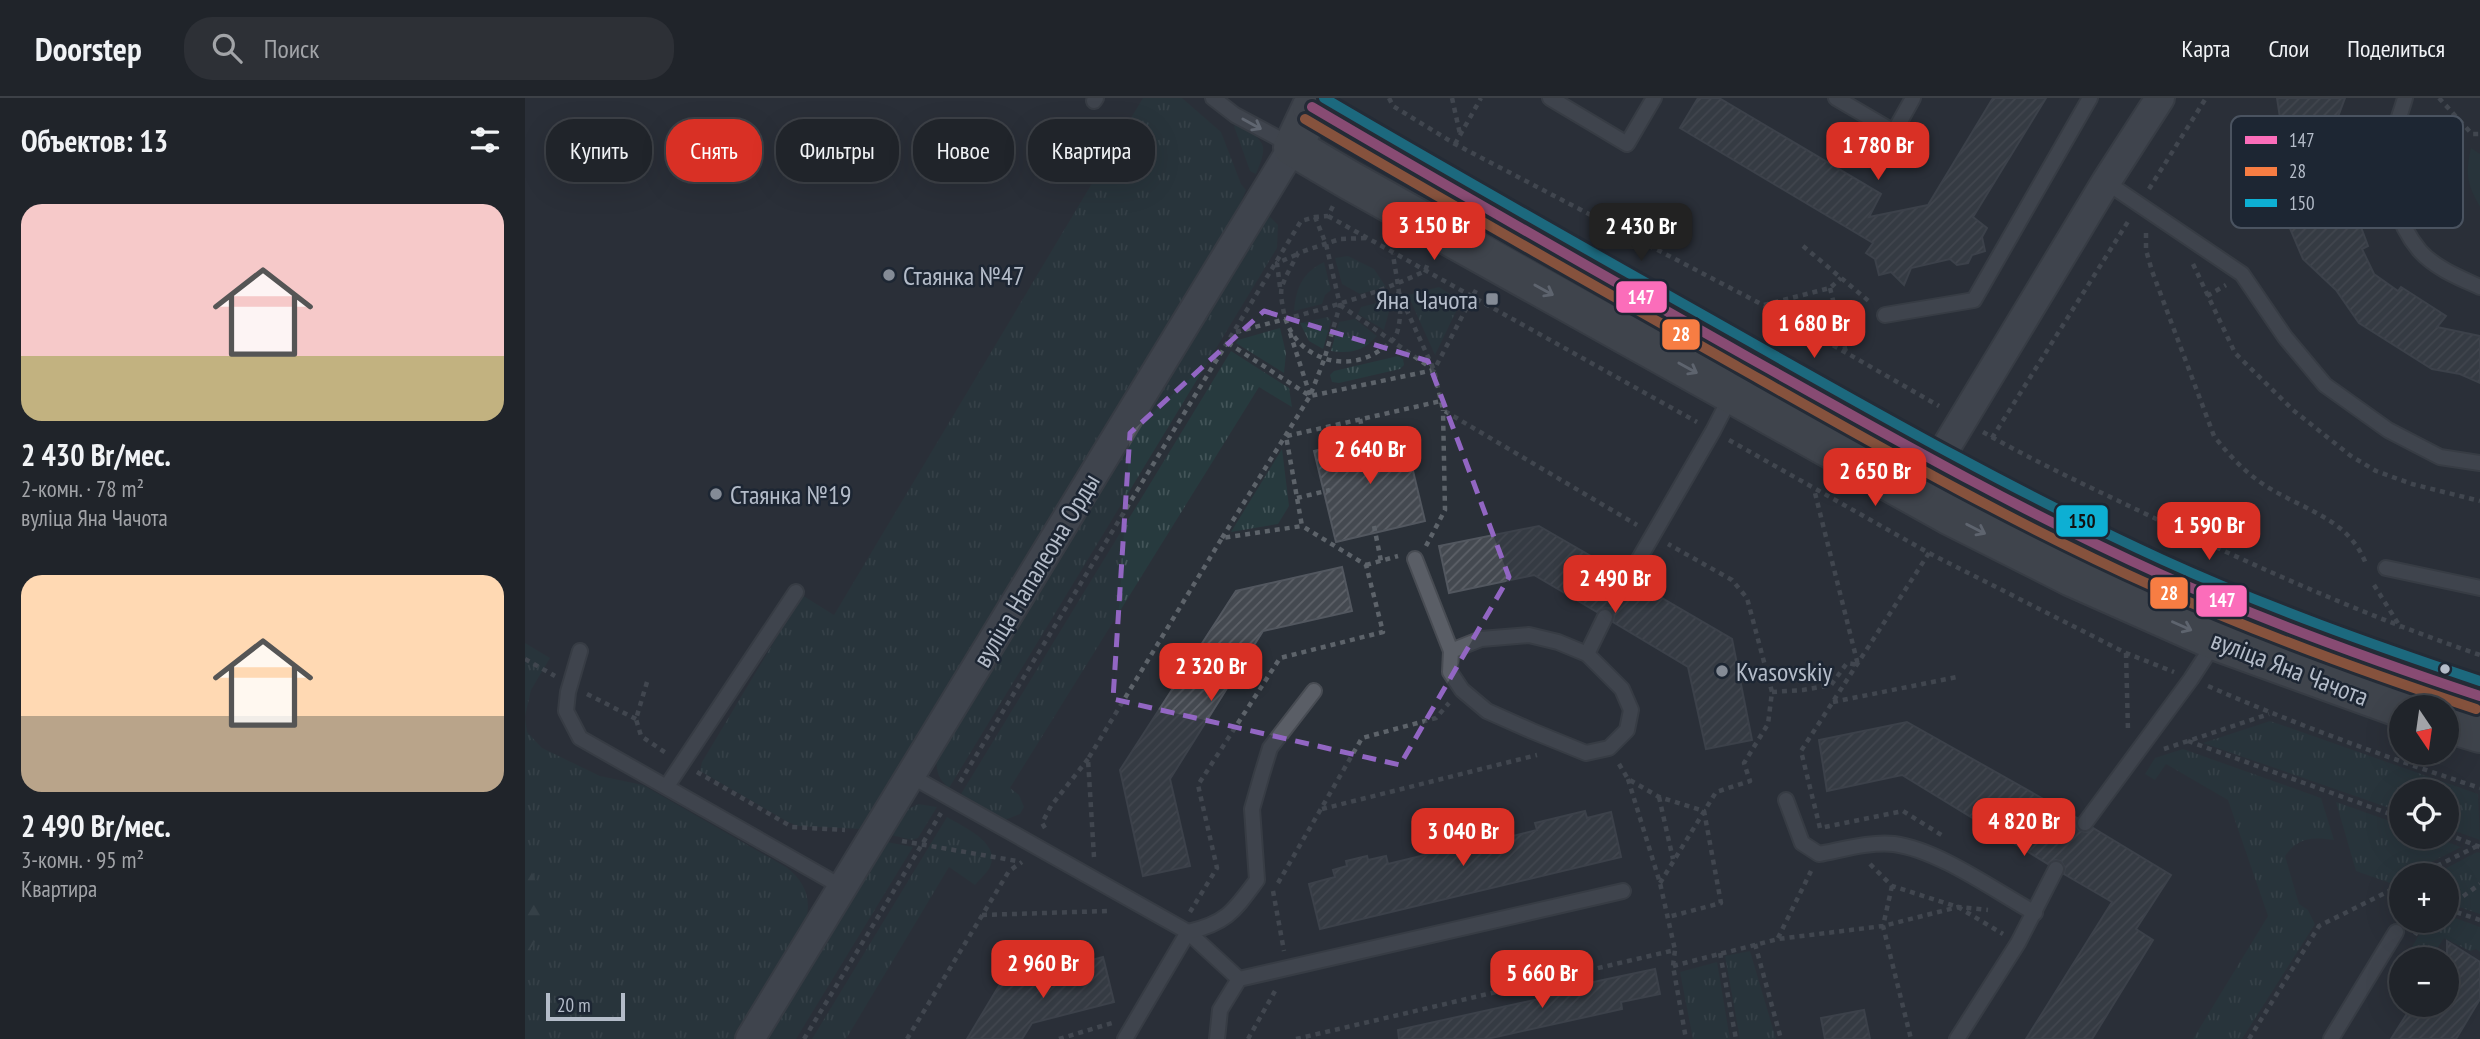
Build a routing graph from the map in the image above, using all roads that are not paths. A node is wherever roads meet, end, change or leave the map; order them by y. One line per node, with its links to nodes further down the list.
1 (1213, 98): 11 (lane, one-way to 11)
2 (1550, 98): 3 (lane)
3 (1654, 98)
4 (1836, 98): 5 (lane)
5 (1913, 98)
6 (2090, 98): 15 (lane)
7 (2160, 98): 12 (street)
8 (2405, 98): 10 (lane)
9 (1309, 103): 11 (main road, вуліца Напалеона Орды); 16 (main road, вуліца Яна Чачота)
10 (2400, 116)
11 (1293, 147): 17 (main road, вуліца Яна Чачота, one-way to 17); 37 (street, вуліца Напалеона Орды)
12 (2106, 183): 18 (street); 19 (lane)
13 (2405, 228): 14 (lane)
14 (2480, 287)
15 (1885, 315)
16 (1750, 358): 17 (lane); 18 (main road, вуліца Яна Чачота)
17 (1731, 392): 20 (main road, вуліца Яна Чачота); 23 (lane)
18 (1937, 461): 20 (street); 26 (main road, вуліца Яна Чачота)
19 (2480, 463)
20 (1916, 496): 28 (main road, вуліца Яна Чачота, one-way to 28)
21 (1414, 554): 30 (lane)
22 (2386, 568): 24 (lane)
23 (1628, 578)
24 (2480, 588)
25 (796, 592): 38 (lane)
26 (2233, 604): 28 (lane); 33 (main road, вуліца Яна Чачота)
27 (1605, 617): 31 (lane)
28 (2216, 641): 34 (main road, вуліца Яна Чачота); 40 (lane)
29 (580, 651): 38 (lane)
30 (1451, 651): 31 (lane); 31 (lane)
31 (1587, 654)
32 (1314, 691): 45 (lane)
33 (2480, 696)
34 (2389, 704)
35 (2459, 727): 36 (main road)
36 (2480, 733)
37 (911, 775): 42 (street, вуліца Напалеона Орды); 45 (lane)
38 (667, 786): 42 (lane)
39 (1786, 800): 44 (lane)
40 (2085, 823)
41 (2056, 869): 44 (lane)
42 (842, 887): 48 (street, вуліца Напалеона Орды)
43 (1623, 891): 47 (lane)
44 (2035, 913): 51 (lane)
45 (1187, 926): 47 (lane); 49 (lane)
46 (2395, 933): 52 (lane)
47 (1239, 979): 50 (lane)
48 (750, 1039)
49 (1125, 1039)
50 (1217, 1039)
51 (1957, 1039)
52 (2331, 1039)

